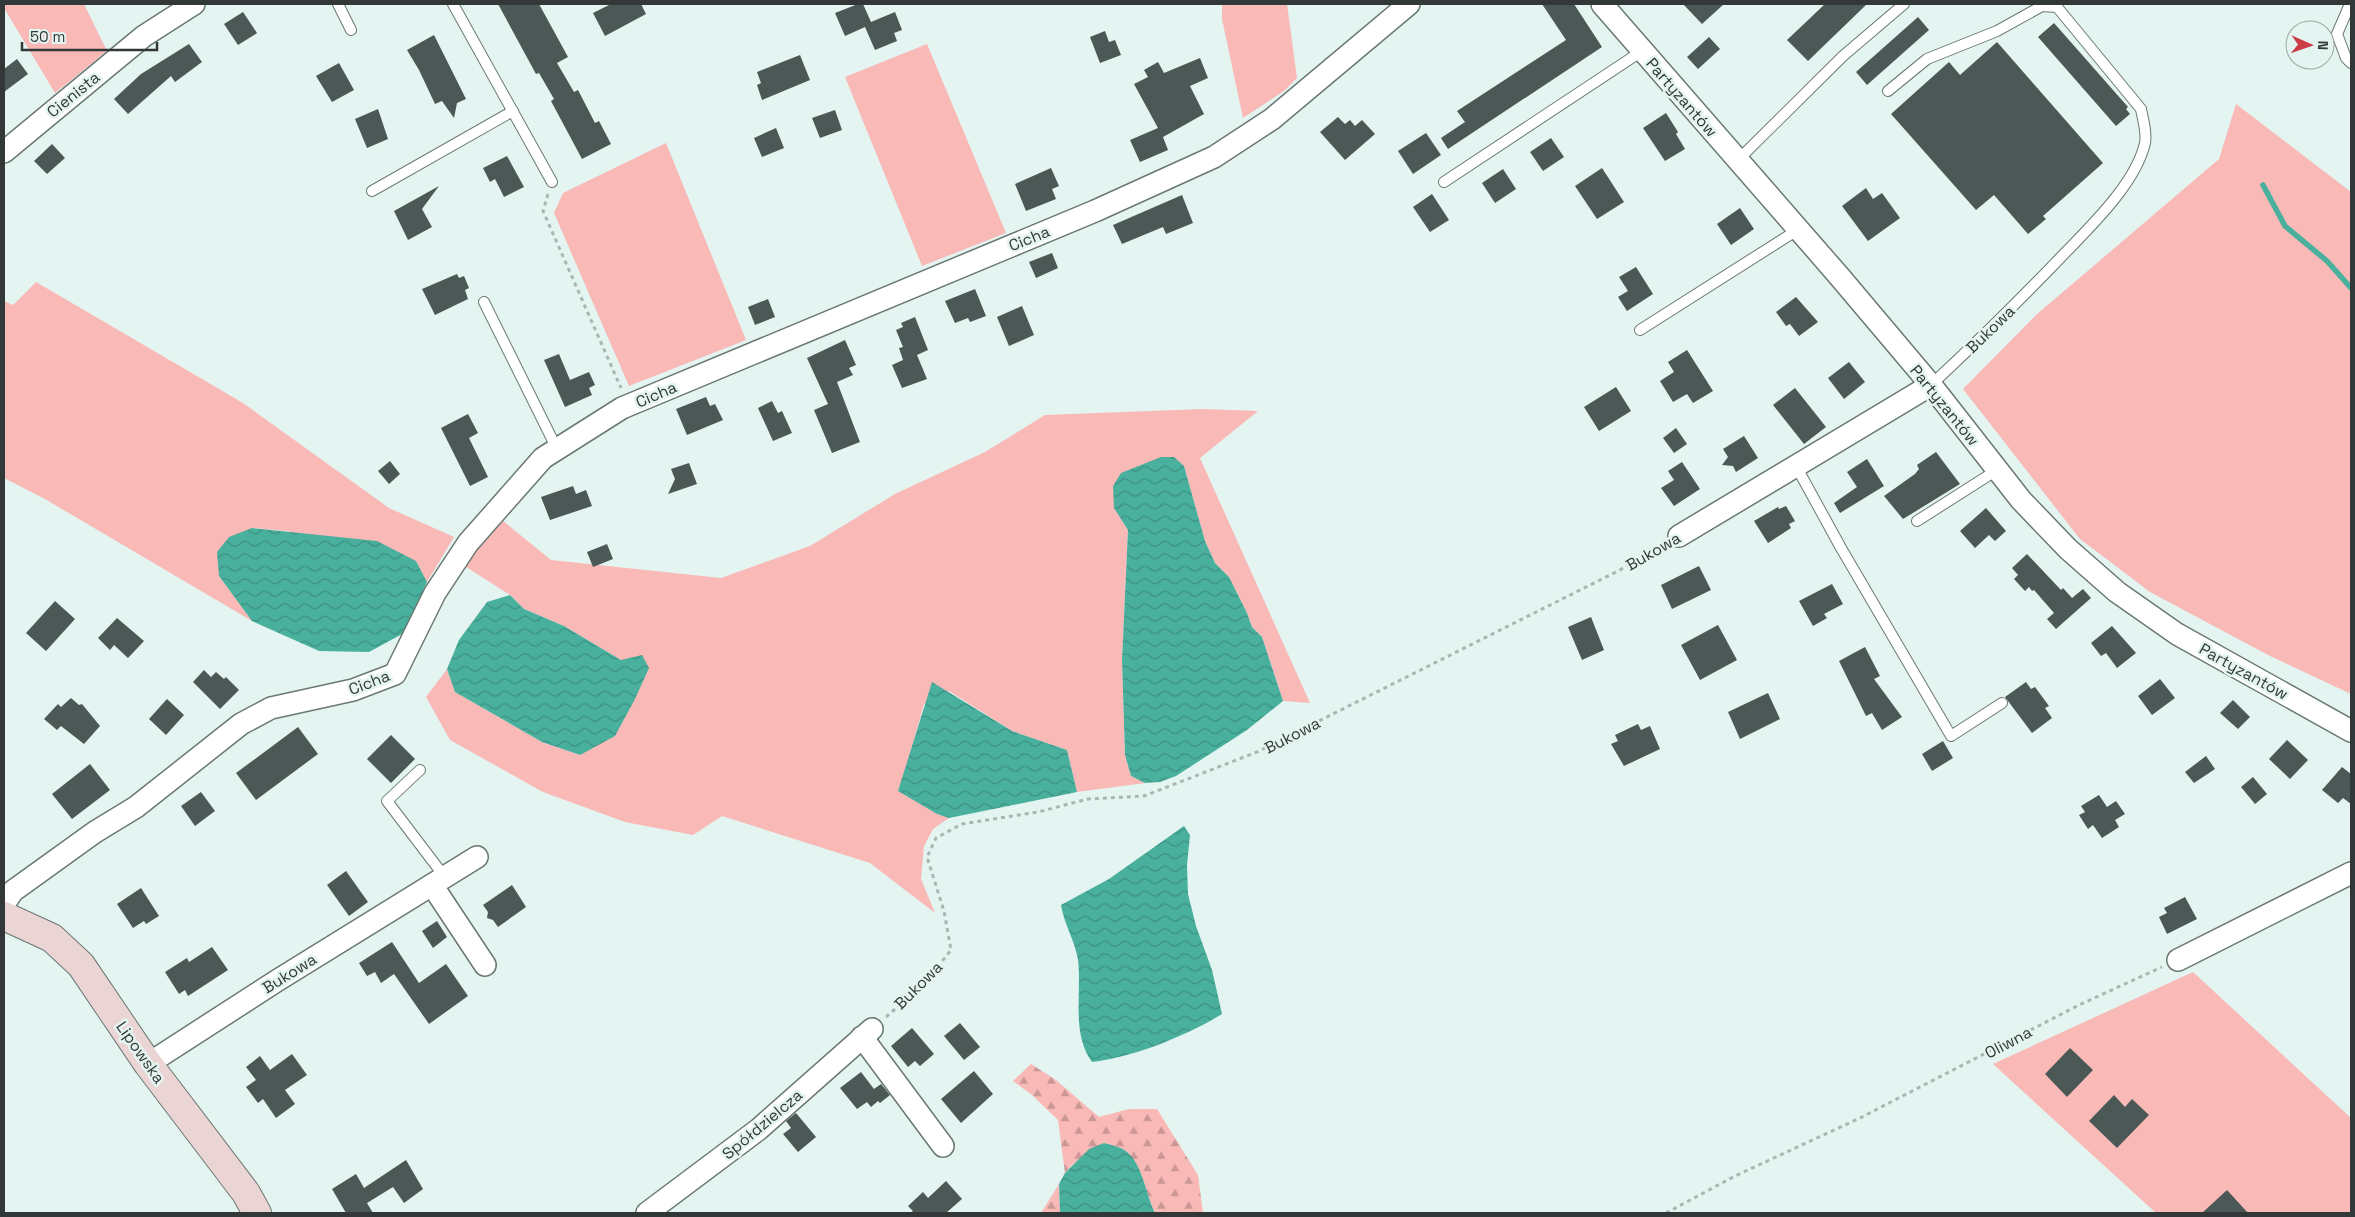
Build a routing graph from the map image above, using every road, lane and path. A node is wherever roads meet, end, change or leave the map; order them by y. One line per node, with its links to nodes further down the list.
1 (194, 4): 13 (street, Cienista)
2 (338, 4): 8 (lane)
3 (453, 4): 12 (lane)
4 (1409, 4): 22 (street, Cicha)
5 (1602, 4): 9 (street, Partyzantów)
6 (1904, 4): 14 (lane)
7 (2350, 4): 10 (lane)
8 (352, 30)
9 (1642, 51): 14 (street, Partyzantów); 16 (lane)
10 (2351, 63)
11 (1888, 92): 21 (lane, Bukowa)
12 (513, 111): 15 (lane); 17 (lane)
13 (4, 152)
14 (1738, 160): 18 (street, Partyzantów)
15 (552, 182): 22 (path)
16 (1444, 182)
17 (372, 192)
18 (1799, 229): 20 (lane); 21 (street, Partyzantów)
19 (484, 302): 23 (lane)
20 (1640, 330)
21 (1931, 385): 24 (street, Bukowa); 25 (street, Partyzantów)
22 (628, 406): 23 (street, Cicha)
23 (557, 449): 34 (street, Cicha)
24 (1796, 466): 27 (street, Bukowa); 28 (lane)
25 (1997, 470): 26 (lane); 29 (street, Partyzantów)
26 (1917, 521)
27 (1680, 536): 38 (path, Bukowa)
28 (2002, 703)
29 (2351, 731)
30 (420, 770): 33 (lane)
31 (477, 856): 33 (street, Bukowa)
32 (2351, 873): 36 (street)
33 (438, 881): 37 (street); 39 (street, Bukowa)
34 (4, 904)
35 (4, 916): 39 (street, Lipowska)
36 (2178, 960): 43 (path, Oliwna)
37 (485, 965)
38 (867, 1033): 40 (street); 42 (street, Spółdzielcza)
39 (148, 1064): 41 (street, Lipowska)
40 (943, 1146)
41 (257, 1213)
42 (647, 1213)
43 (1666, 1213)

